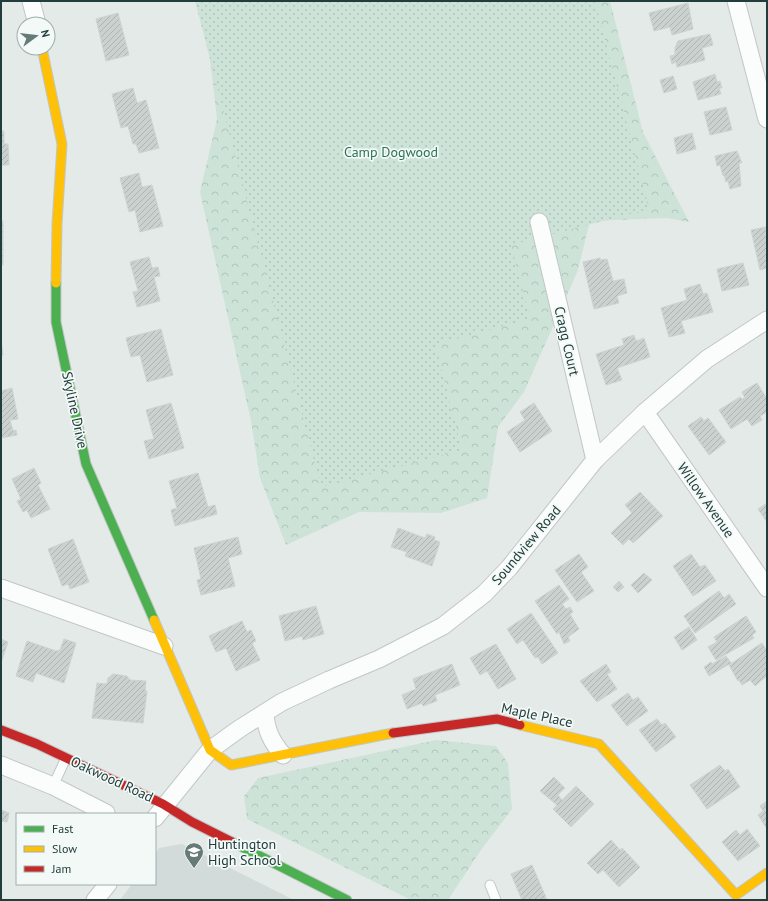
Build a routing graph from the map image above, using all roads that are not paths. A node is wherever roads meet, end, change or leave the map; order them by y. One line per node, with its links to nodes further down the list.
1 (31, 1): 3 (street)
2 (736, 1): 5 (street)
3 (35, 16)
4 (44, 56): 12 (street, Skyline Drive)
5 (767, 119)
6 (538, 222): 9 (street, Cragg Court)
7 (767, 320): 8 (street, Soundview Road)
8 (645, 412): 9 (street, Soundview Road); 11 (street, Willow Avenue)
9 (595, 460): 13 (street, Soundview Road)
10 (1, 588): 12 (street)
11 (767, 588)
12 (164, 646): 15 (street, Skyline Drive)
13 (265, 713): 15 (street, Soundview Road); 16 (street)
14 (1, 730): 17 (street, Oakwood Road)
15 (210, 750): 16 (street, Maple Place); 20 (street, Soundview Road)
16 (283, 754): 22 (street, Maple Place)
17 (66, 758): 19 (lane); 20 (street, Oakwood Road)
18 (1, 765): 19 (street)
19 (53, 786): 21 (street)
20 (161, 809): 26 (street, Oakwood Road)
21 (106, 813)
22 (767, 873)
23 (107, 885): 25 (street)
24 (490, 885): 27 (lane)
25 (95, 900)
26 (347, 900)
27 (496, 900)

